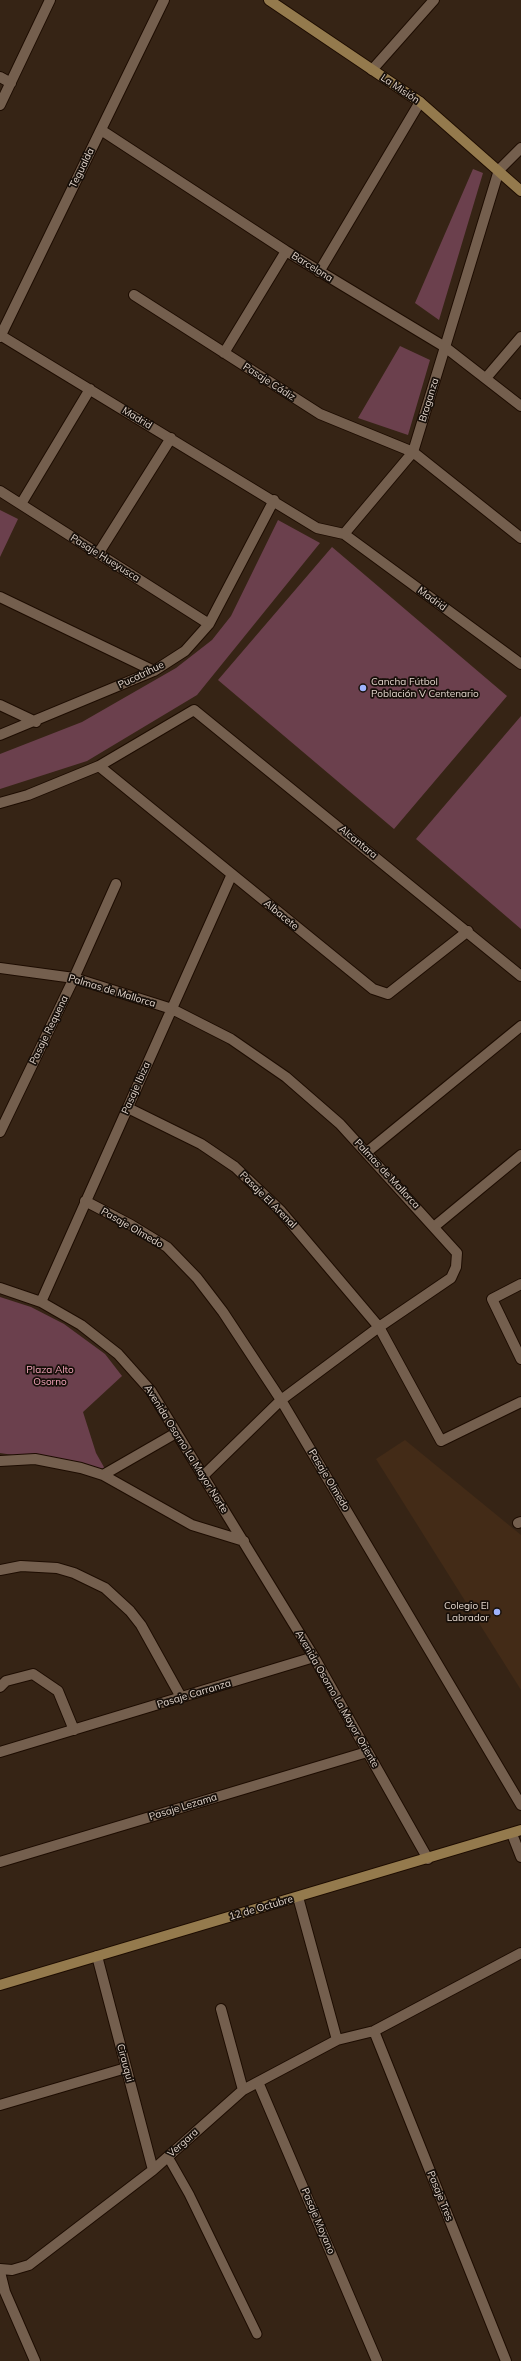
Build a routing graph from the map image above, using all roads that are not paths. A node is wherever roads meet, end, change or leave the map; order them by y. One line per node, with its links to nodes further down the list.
1 (50, 0): 7 (street)
2 (164, 0): 10 (street, Tegualda)
3 (269, 0): 5 (street, La Misión)
4 (434, 0): 5 (street)
5 (372, 70): 8 (street, La Misión)
6 (0, 77): 7 (street)
7 (11, 83): 9 (street)
8 (420, 102): 12 (street, La Misión); 15 (street)
9 (0, 105)
10 (101, 130): 14 (street, Barcelona); 17 (street, Tegualda)
11 (521, 148): 12 (street)
12 (499, 170): 13 (street, La Misión); 19 (street, Braganza)
13 (521, 191)
14 (286, 251): 15 (street, Barcelona); 20 (street)
15 (319, 272): 19 (street, Barcelona)
16 (134, 295): 20 (street, Pasaje Cádiz)
17 (0, 336): 22 (street, Madrid)
18 (521, 337): 21 (street)
19 (445, 347): 21 (street, Barcelona); 25 (street, Braganza)
20 (224, 352): 25 (street, Pasaje Cádiz)
21 (486, 378): 23 (street, Barcelona)
22 (90, 390): 24 (street, Madrid); 28 (street)
23 (521, 406)
24 (171, 438): 27 (street, Madrid); 31 (street)
25 (413, 452): 29 (street, Braganza); 30 (street, Pasaje Cádiz)
26 (0, 491): 28 (street, Pasaje Hueyusca)
27 (274, 500): 29 (street); 33 (street, Pucatrihue)
28 (21, 504): 31 (street, Pasaje Hueyusca)
29 (344, 534): 34 (street, Madrid)
30 (521, 538)
31 (98, 554): 33 (street, Pasaje Hueyusca)
32 (0, 597): 35 (street)
33 (209, 624): 35 (street, Pucatrihue)
34 (521, 664)
35 (154, 671): 37 (street, Pucatrihue)
36 (0, 705): 37 (street)
37 (36, 722): 38 (street, Pucatrihue)
38 (0, 735)
39 (99, 766): 40 (street); 41 (street, Albacete); 43 (street, Alcantara)
40 (0, 803)
41 (232, 874): 43 (street, Albacete); 47 (street, Pasaje Ibiza)
42 (116, 884): 46 (street, Pasaje Requena)
43 (468, 932): 45 (street, Alcantara)
44 (0, 968): 46 (street, Palmas de Mallorca)
45 (521, 976)
46 (74, 978): 47 (street, Palmas de Mallorca); 50 (street, Pasaje Requena)
47 (172, 1009): 49 (street, Pasaje Ibiza); 51 (street, Palmas de Mallorca)
48 (521, 1026): 51 (street)
49 (128, 1108): 53 (street, Pasaje Ibiza); 58 (street, Pasaje El Arenal)
50 (0, 1132)
51 (367, 1152): 54 (street, Palmas de Mallorca)
52 (521, 1155): 54 (street)
53 (85, 1202): 57 (street, Pasaje Ibiza); 60 (street, Pasaje Olmedo)
54 (435, 1226): 58 (street, Palmas de Mallorca)
55 (521, 1284): 59 (street)
56 (0, 1288): 57 (street, Avenida Osorno La Mayor Norte)
57 (40, 1302): 62 (street, Avenida Osorno La Mayor Norte)
58 (379, 1327): 60 (street, Palmas de Mallorca); 61 (street, Pasaje El Arenal)
59 (521, 1359)
60 (281, 1400): 65 (street, Palmas de Mallorca); 74 (street, Pasaje Olmedo)
61 (521, 1402)
62 (176, 1433): 64 (street); 65 (street, Avenida Osorno La Mayor Norte)
63 (0, 1460): 64 (street)
64 (103, 1475): 66 (street)
65 (203, 1476): 66 (street, Avenida Osorno La Mayor Norte)
66 (244, 1541): 68 (street, Avenida Osorno La Mayor Oriente)
67 (0, 1570): 70 (street)
68 (314, 1657): 70 (street, Pasaje Carranza); 73 (street, Avenida Osorno La Mayor Oriente)
69 (0, 1688): 71 (street)
70 (180, 1698): 71 (street, Pasaje Carranza)
71 (74, 1730): 72 (street, Pasaje Carranza)
72 (0, 1752)
73 (367, 1752): 77 (street, Avenida Osorno La Mayor Oriente); 78 (street, Pasaje Lezama)
74 (521, 1805)
75 (517, 1832): 76 (street); 77 (street, 12 de Octubre)
76 (521, 1857)
77 (428, 1858): 79 (street, 12 de Octubre)
78 (0, 1862)
79 (298, 1897): 81 (street, 12 de Octubre); 85 (street)
80 (521, 1953): 84 (street, Vergara)
81 (97, 1956): 82 (street, 12 de Octubre); 86 (street, Cirauqui)
82 (0, 1984)
83 (221, 2009): 88 (street)
84 (374, 2031): 85 (street, Vergara); 96 (street, Pasaje Tres)
85 (337, 2040): 87 (street, Vergara)
86 (126, 2068): 89 (street); 91 (street, Cirauqui)
87 (258, 2082): 88 (street, Vergara); 95 (street, Pasaje Moyano)
88 (243, 2090): 90 (street, Vergara)
89 (0, 2105)
90 (168, 2157): 91 (street, Vergara); 93 (lane)
91 (153, 2170): 92 (street, Vergara)
92 (0, 2270): 94 (street)
93 (257, 2334)
94 (35, 2361)
95 (377, 2361)
96 (506, 2361)

